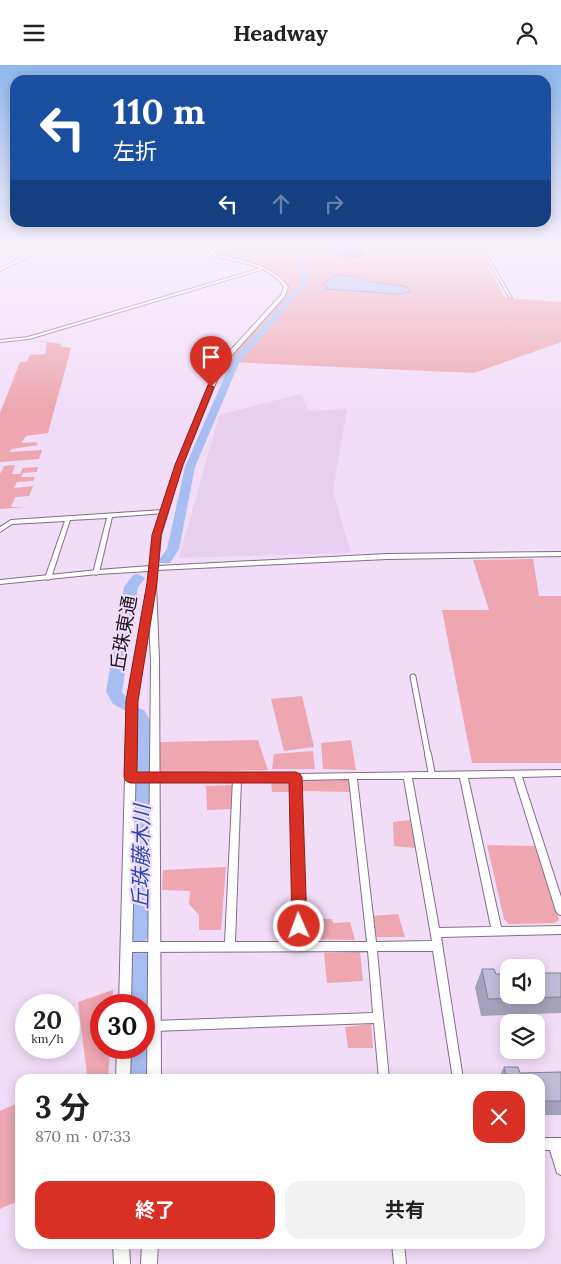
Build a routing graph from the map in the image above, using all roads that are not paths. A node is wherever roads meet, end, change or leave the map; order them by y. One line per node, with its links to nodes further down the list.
1 (155, 301): 3 (street)
2 (277, 301): 4 (street)
3 (0, 341)
4 (163, 512): 5 (street); 9 (street)
5 (110, 515): 6 (street); 10 (street)
6 (68, 519): 7 (street); 11 (street)
7 (0, 530)
8 (561, 553): 9 (street)
9 (152, 569): 10 (street); 13 (street)
10 (96, 573): 11 (street)
11 (48, 578): 12 (street)
12 (0, 583)
13 (152, 583): 15 (street, 丘珠東通); 20 (street, 丘珠東通)
14 (413, 677): 18 (street)
15 (131, 720): 22 (street, 丘珠東通)
16 (561, 773): 17 (street)
17 (517, 774): 19 (street); 26 (street)
18 (432, 775): 19 (street); 21 (street)
19 (464, 775): 28 (street)
20 (155, 776): 22 (street); 23 (street); 31 (street, 丘珠東通)
21 (408, 776): 25 (street); 29 (street)
22 (130, 777): 35 (street, 丘珠東通)
23 (238, 777): 24 (street); 32 (street)
24 (296, 777): 25 (street); 30 (street)
25 (353, 777): 33 (street)
26 (561, 911)
27 (561, 930): 28 (street)
28 (497, 932): 29 (street)
29 (435, 933): 34 (street)
30 (300, 945): 32 (street); 33 (street)
31 (153, 946): 32 (street); 35 (street); 37 (street, 丘珠東通)
32 (230, 946)
33 (372, 946): 34 (street); 38 (street)
34 (437, 946): 45 (street)
35 (127, 947): 36 (street, 丘珠東通)
36 (125, 994)
37 (154, 994)
38 (378, 1017): 39 (street); 44 (street)
39 (155, 1025)
40 (124, 1059): 42 (street)
41 (154, 1059): 43 (street, 丘珠東通)
42 (123, 1074)
43 (154, 1074)
44 (384, 1074)
45 (457, 1074)
46 (545, 1144): 47 (street)
47 (558, 1144): 48 (street)
48 (561, 1169)
49 (121, 1249): 52 (street)
50 (150, 1249): 53 (street)
51 (398, 1249): 54 (street)
52 (122, 1264)
53 (149, 1264)
54 (400, 1264)

